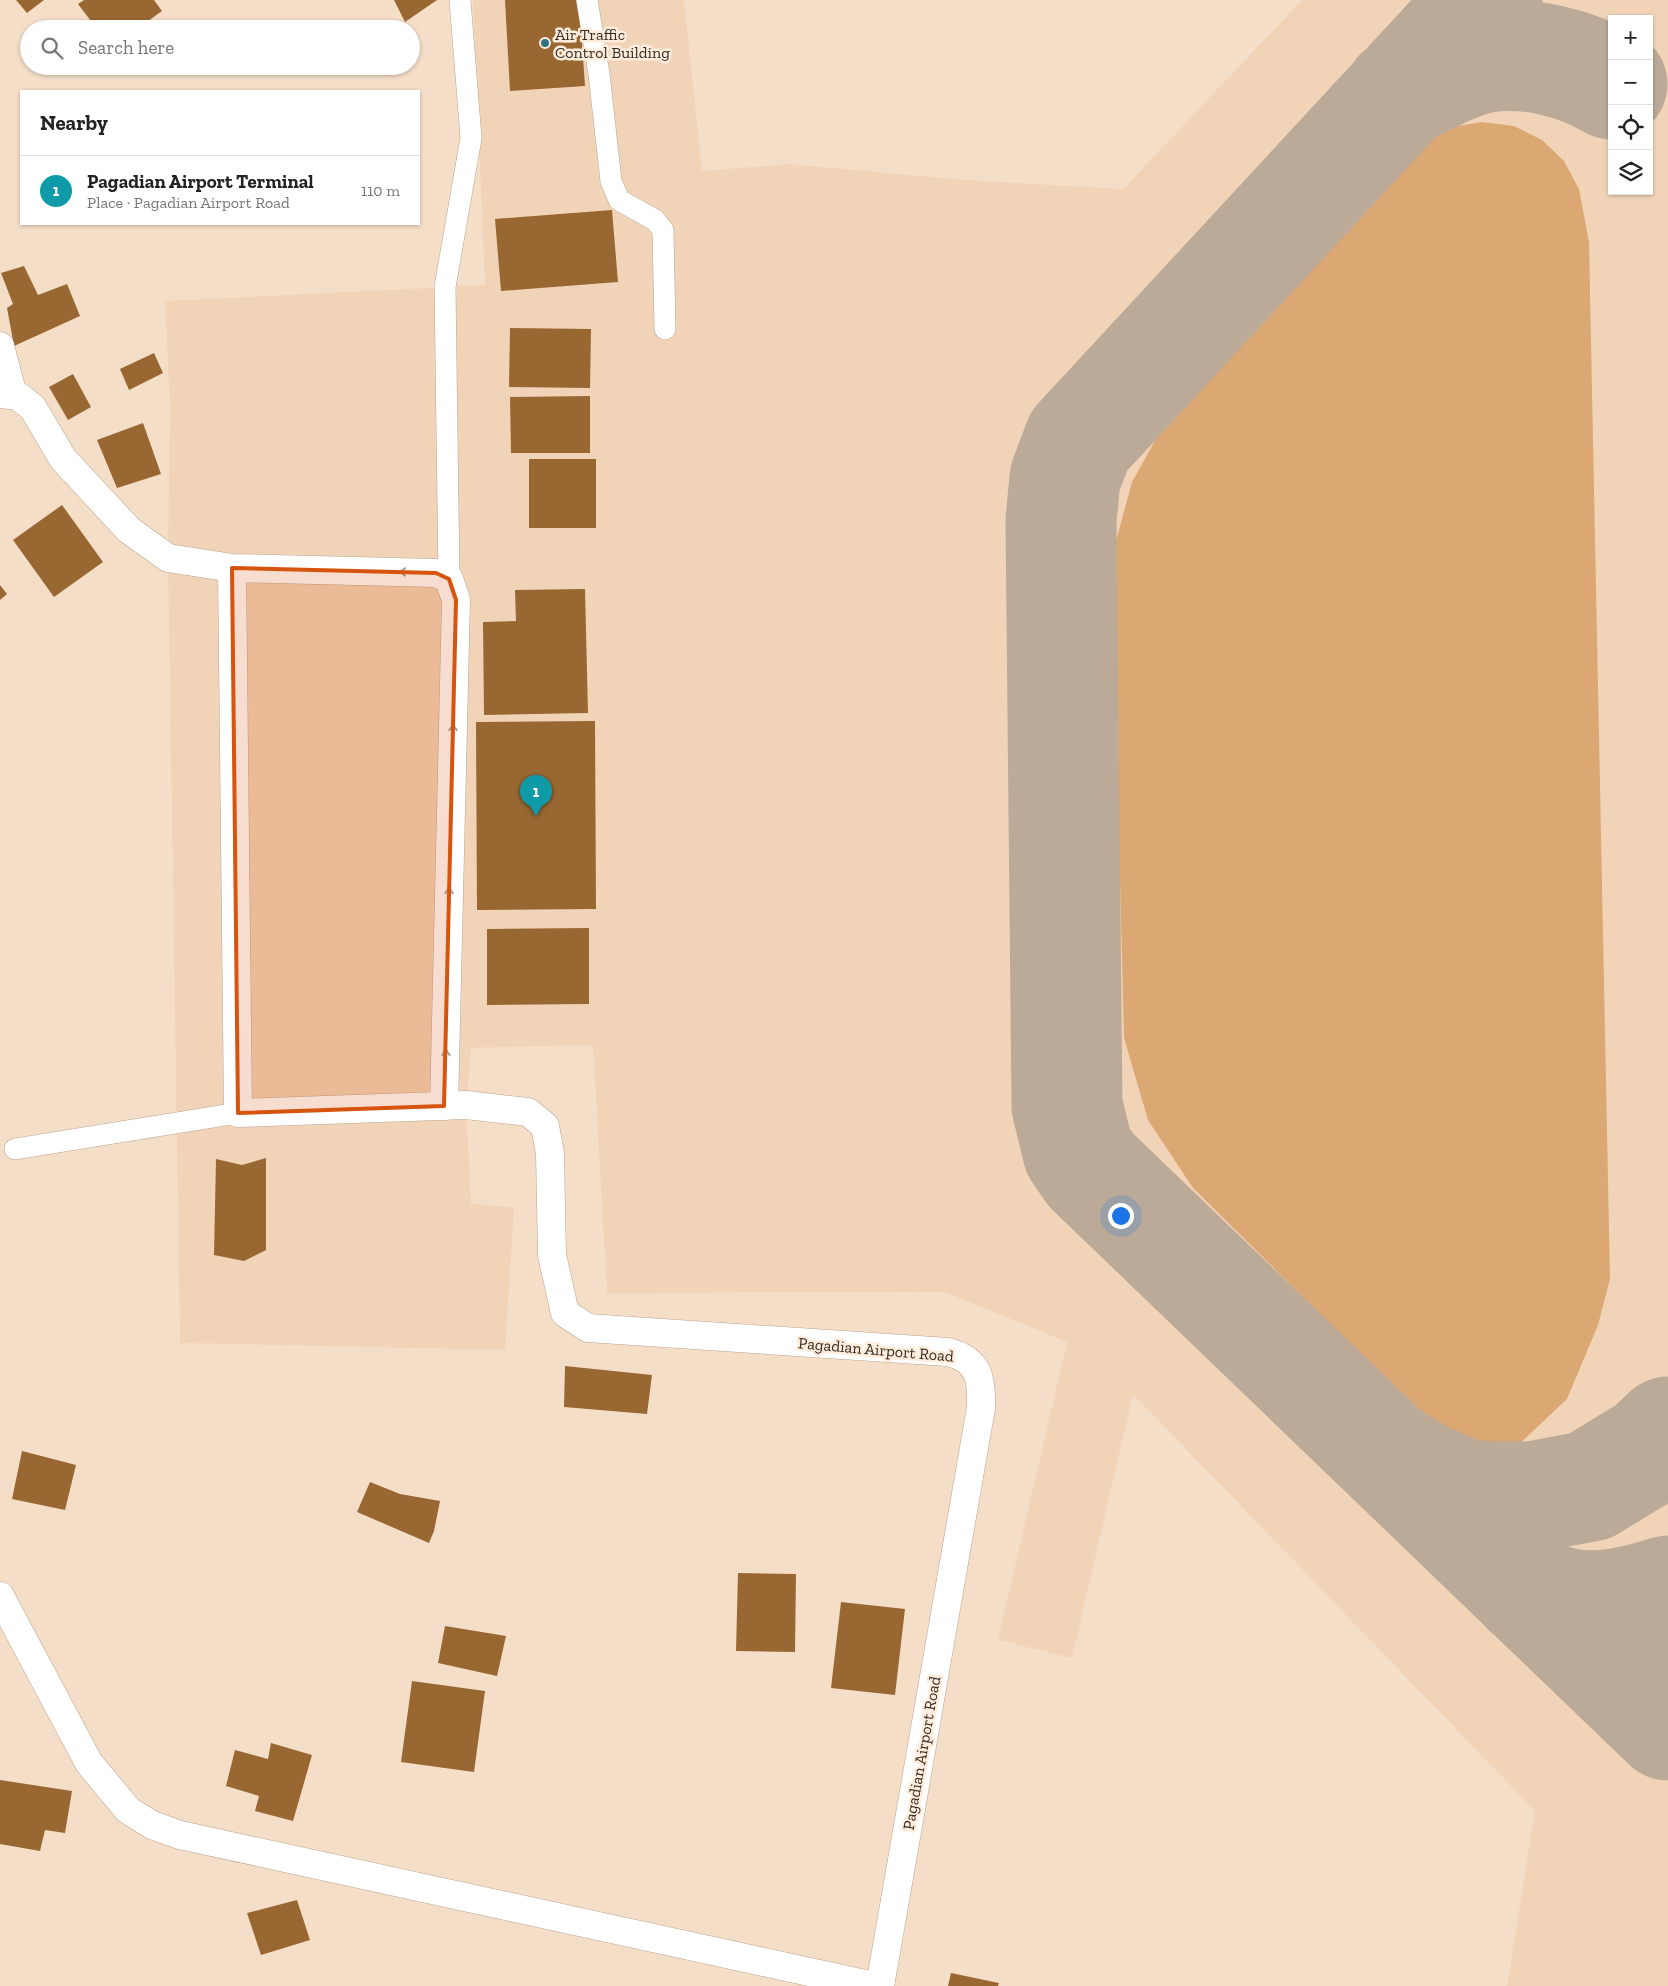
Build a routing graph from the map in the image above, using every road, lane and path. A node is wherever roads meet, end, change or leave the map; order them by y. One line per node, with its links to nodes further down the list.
1 (460, 0): 7 (lane)
2 (587, 0): 3 (lane)
3 (665, 330)
4 (0, 346): 5 (street)
5 (7, 395): 6 (street)
6 (232, 568): 7 (street, one-way to 6); 9 (street)
7 (449, 579): 8 (street, one-way to 7)
8 (444, 1106): 9 (street, Pagadian Airport Road); 13 (street, Pagadian Airport Road)
9 (238, 1113): 10 (lane)
10 (15, 1149)
11 (0, 1596): 12 (street)
12 (874, 1986)
13 (880, 1986)

